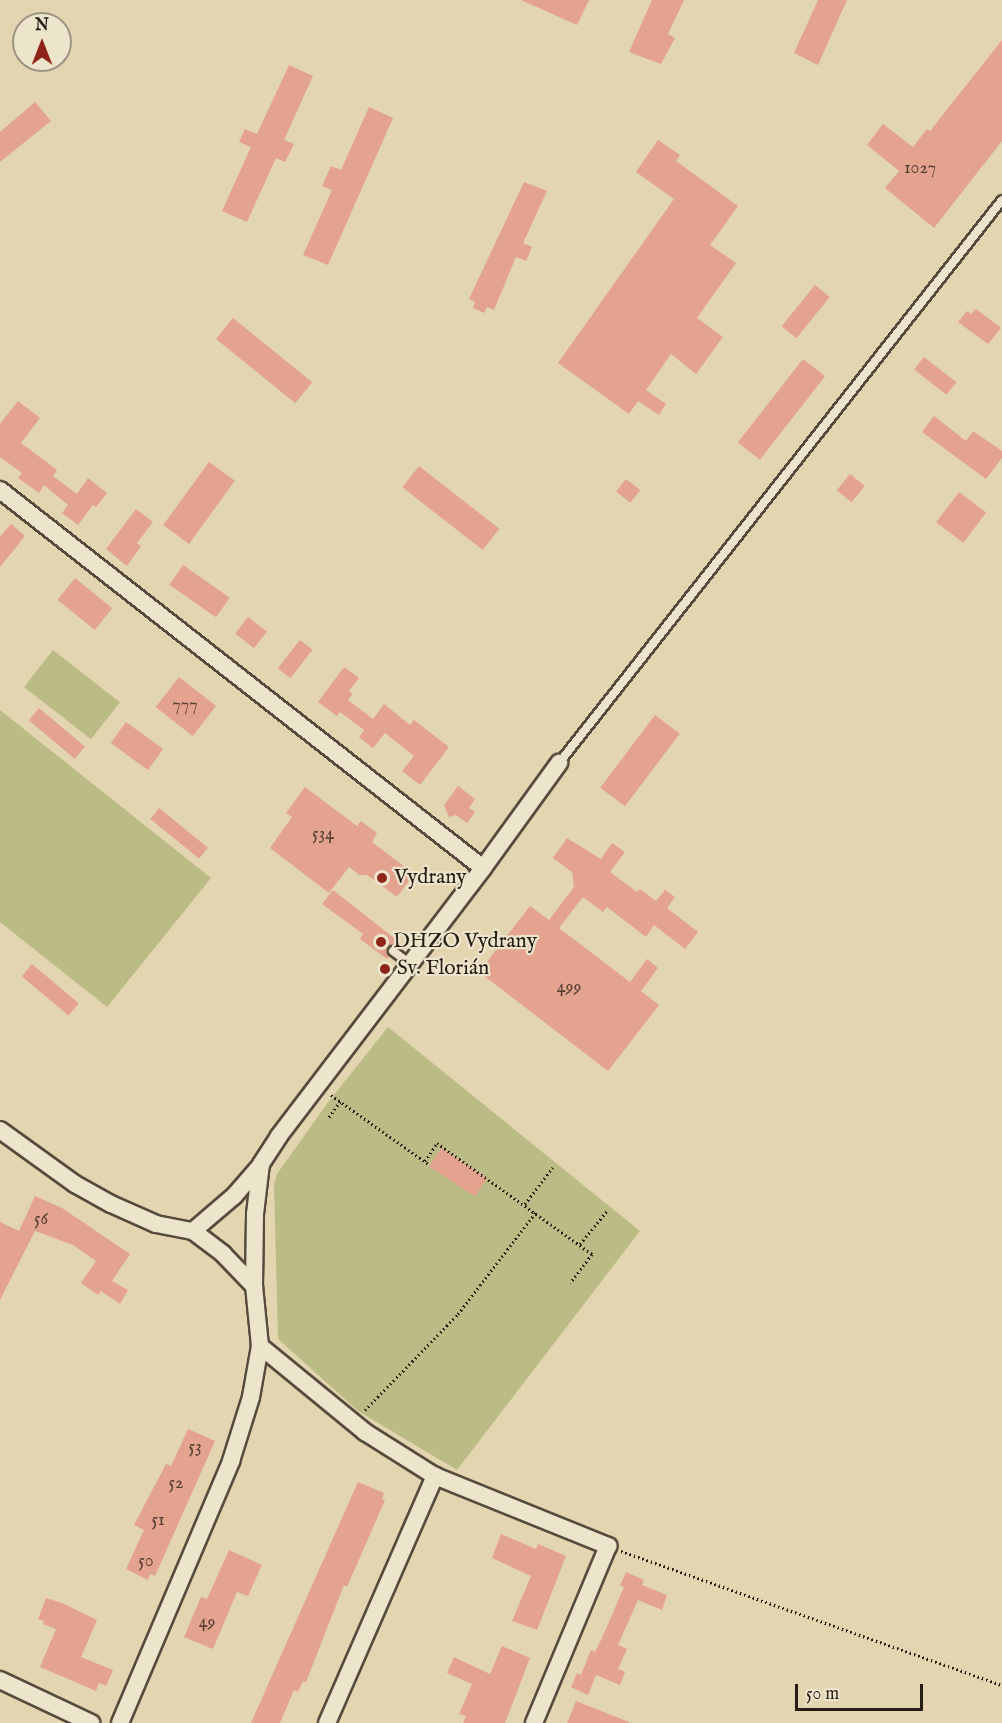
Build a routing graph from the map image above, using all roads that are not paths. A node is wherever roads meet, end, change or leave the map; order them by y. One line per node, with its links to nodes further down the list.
1 (1002, 200): 3 (lane)
2 (0, 490): 4 (street)
3 (559, 763): 4 (street)
4 (483, 868): 6 (street)
5 (393, 951): 6 (lane)
6 (410, 964): 8 (street)
7 (0, 1130): 9 (street)
8 (261, 1164): 9 (street); 10 (street)
9 (193, 1231): 10 (street)
10 (254, 1286): 11 (street)
11 (260, 1346): 12 (street); 15 (street)
12 (435, 1476): 16 (street); 17 (street)
13 (0, 1680): 14 (street)
14 (91, 1723)
15 (120, 1723)
16 (327, 1723)
17 (534, 1723)

